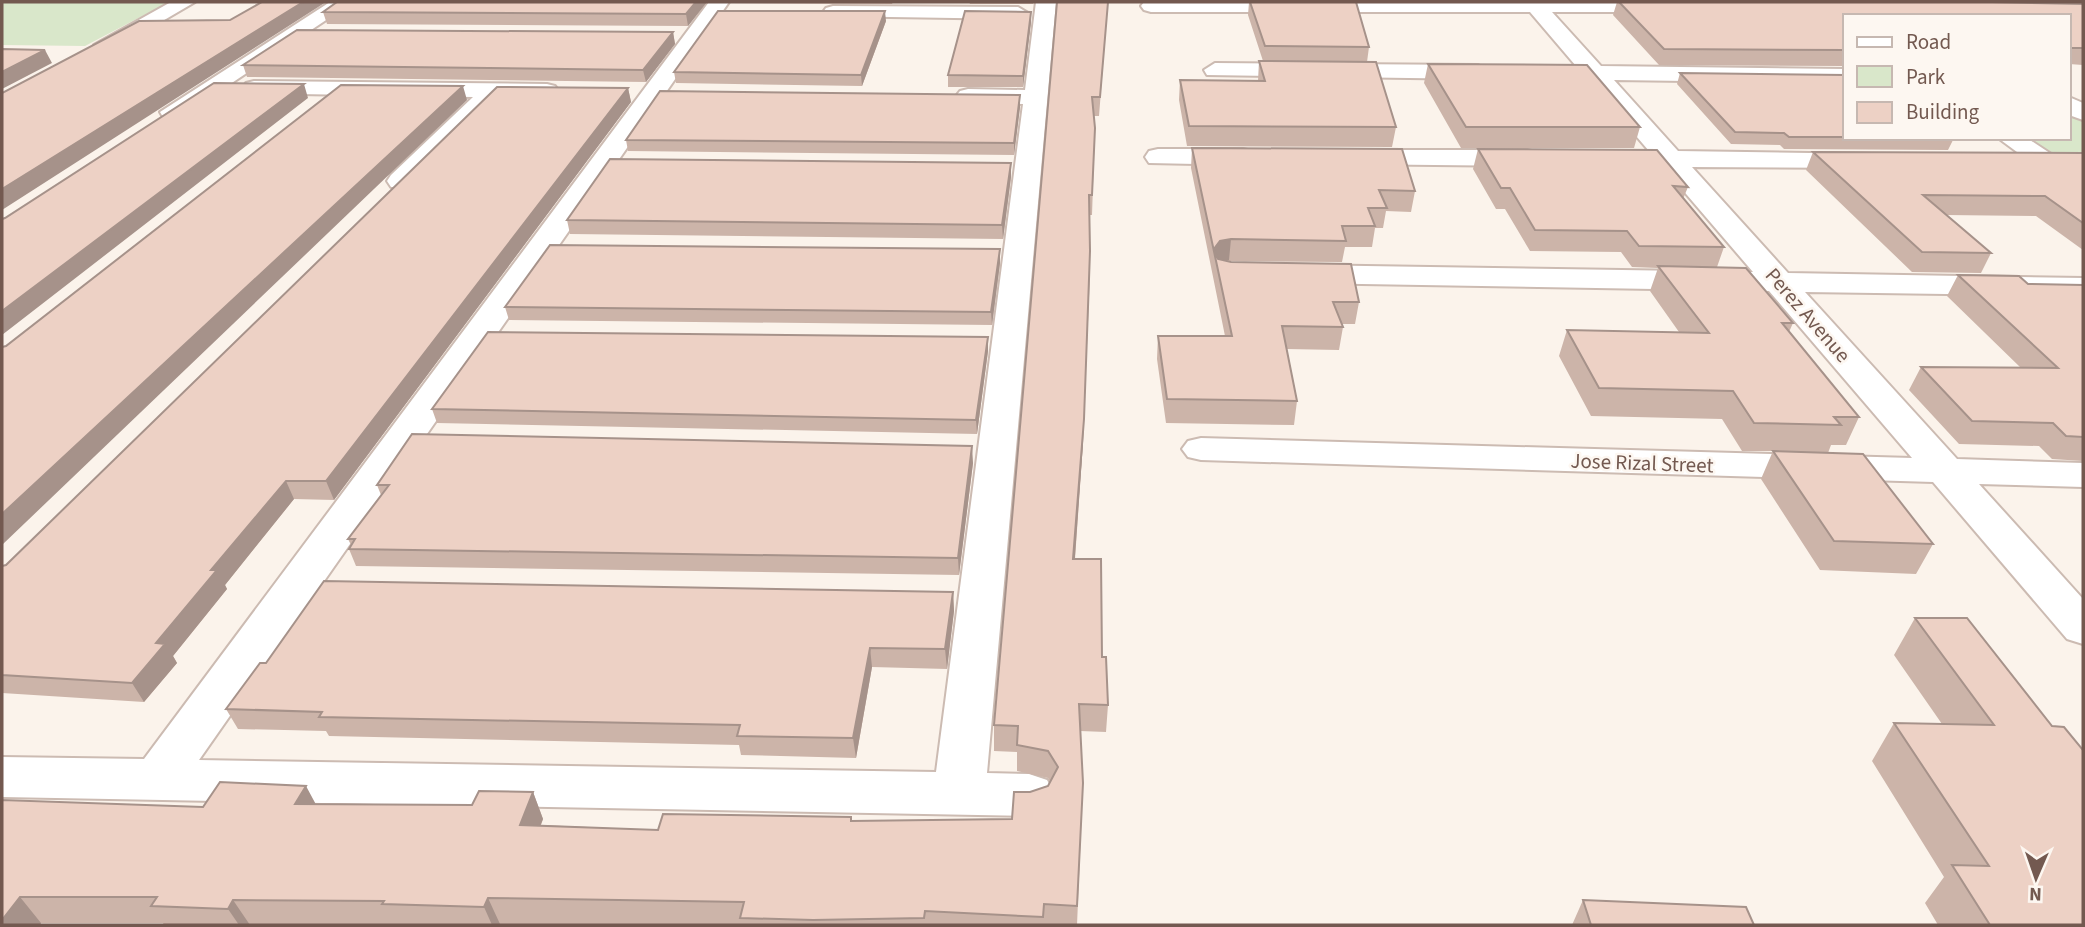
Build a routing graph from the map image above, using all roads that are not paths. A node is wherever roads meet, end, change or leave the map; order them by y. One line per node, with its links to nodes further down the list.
1 (185, 2): 11 (street)
2 (343, 2): 9 (street)
3 (1534, 4): 4 (street); 5 (street); 15 (street, Perez Avenue)
4 (1151, 6)
5 (1687, 6)
6 (1046, 8): 7 (street); 22 (street)
7 (809, 12)
8 (707, 19): 40 (street)
9 (299, 33): 10 (street); 17 (street)
10 (340, 33)
11 (87, 55)
12 (1214, 71): 13 (street)
13 (1500, 72)
14 (1554, 73): 15 (street)
15 (1595, 73): 16 (street); 31 (street, Perez Avenue)
16 (1843, 76)
17 (210, 87): 18 (street); 24 (street)
18 (338, 90): 19 (street); 23 (street)
19 (493, 91): 20 (street); 36 (street)
20 (574, 91)
21 (940, 96): 22 (street)
22 (1035, 97): 50 (street)
23 (306, 116)
24 (152, 125)
25 (2006, 149): 33 (street)
26 (1158, 157): 27 (street)
27 (1269, 157)
28 (1324, 158): 29 (street)
29 (1546, 159)
30 (1588, 159): 31 (street)
31 (1671, 159): 32 (street); 38 (street, Perez Avenue)
32 (1891, 160)
33 (2042, 160): 34 (street); 35 (street)
34 (2083, 161)
35 (2083, 187)
36 (375, 206)
37 (1271, 273): 38 (street)
38 (1781, 284): 39 (street); 45 (street, Perez Avenue)
39 (2083, 287)
40 (480, 333): 41 (street); 42 (street)
41 (521, 334)
42 (405, 437): 43 (street); 49 (street)
43 (446, 438)
44 (1200, 450): 45 (street, Jose Rizal Street)
45 (1946, 472): 46 (street, Jose Rizal Street); 47 (street, Perez Avenue)
46 (2083, 475)
47 (2083, 628)
48 (2, 777): 49 (street)
49 (157, 780): 50 (street)
50 (959, 793): 51 (street)
51 (1029, 795)

